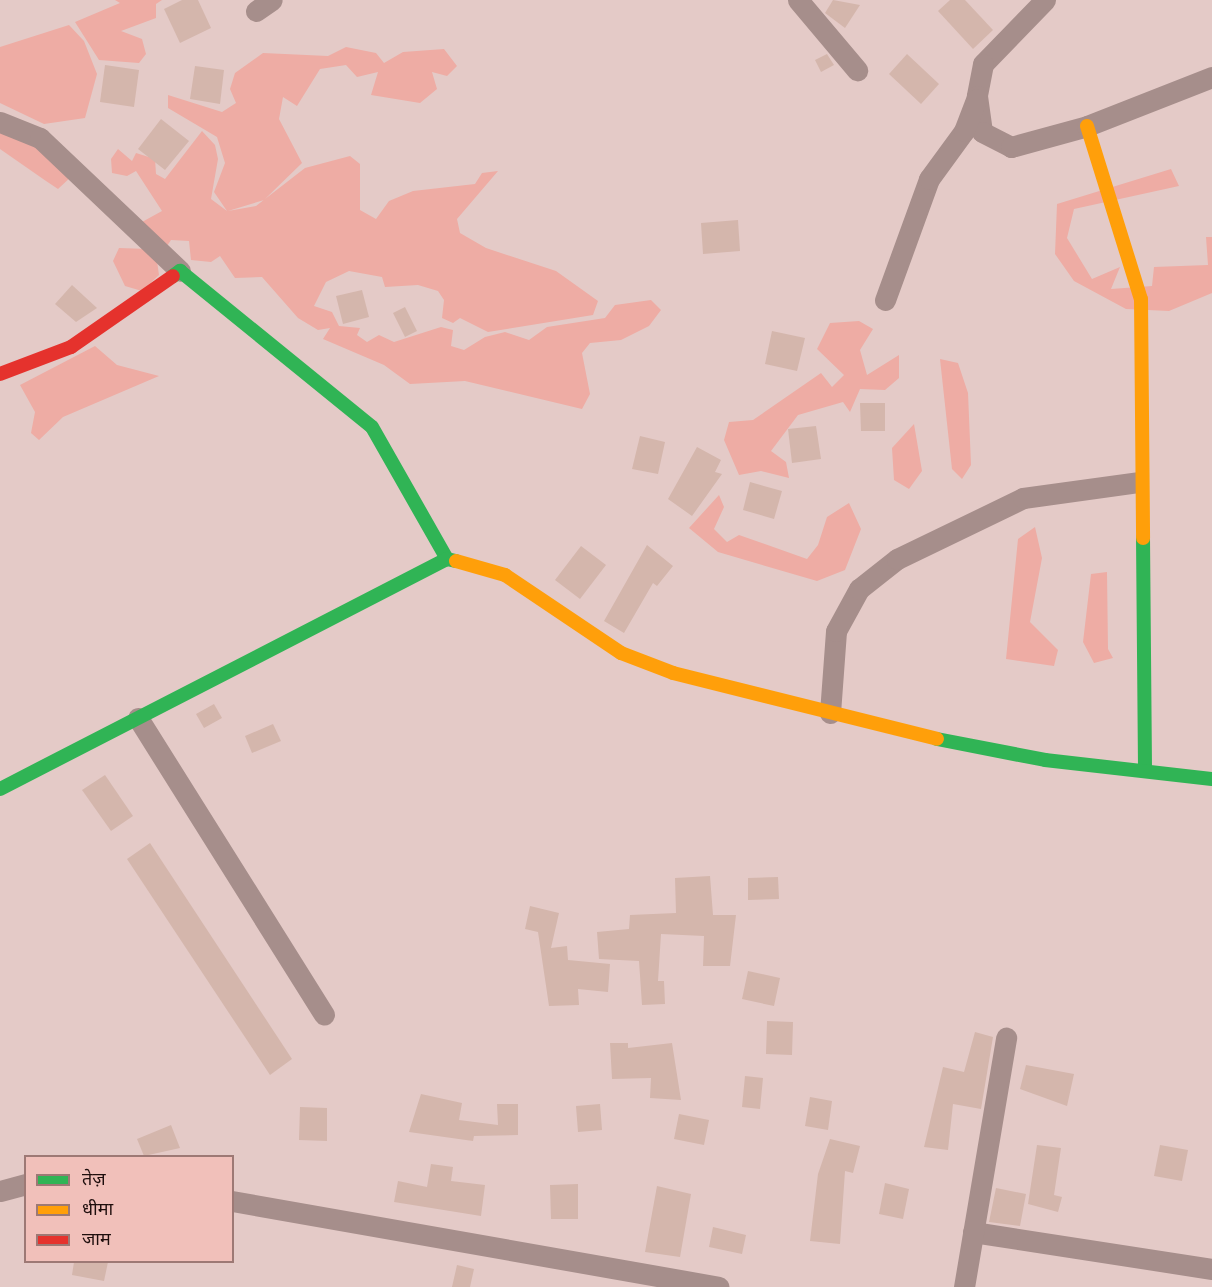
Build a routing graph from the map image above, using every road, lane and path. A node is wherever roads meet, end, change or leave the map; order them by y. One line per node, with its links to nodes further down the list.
1 (798, 0): 3 (street)
2 (1045, 0): 5 (street)
3 (857, 70)
4 (1212, 77): 7 (street)
5 (977, 96): 7 (street); 9 (street)
6 (0, 122): 8 (street)
7 (1087, 126): 11 (street)
8 (180, 271): 10 (street); 12 (street)
9 (885, 300)
10 (0, 374)
11 (1138, 482): 13 (street); 15 (street)
12 (447, 559): 13 (street); 14 (street)
13 (830, 713): 15 (street)
14 (138, 718): 17 (street); 18 (street)
15 (1145, 769): 16 (street)
16 (1212, 779)
17 (0, 789)
18 (324, 1014)
19 (1006, 1038): 23 (street)
20 (24, 1185): 21 (street)
21 (0, 1191)
22 (234, 1201): 25 (street)
23 (973, 1232): 24 (street); 26 (street)
24 (1212, 1269)
25 (718, 1287)
26 (964, 1287)

